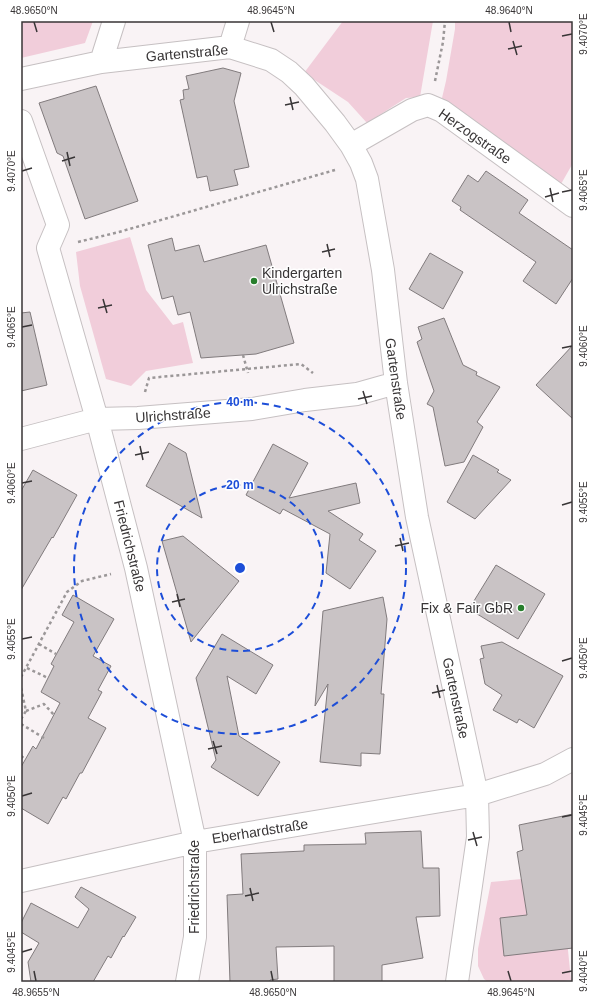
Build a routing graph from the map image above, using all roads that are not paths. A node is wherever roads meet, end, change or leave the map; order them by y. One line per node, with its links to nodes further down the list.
1 (114, 21): 4 (street)
2 (238, 21): 3 (street)
3 (230, 47): 4 (street, Gartenstraße); 7 (street, Gartenstraße)
4 (101, 62): 5 (street, Gartenstraße)
5 (21, 79)
6 (21, 121): 10 (street, Friedrichstraße)
7 (356, 154): 8 (street, Herzogstraße); 9 (street, Gartenstraße)
8 (573, 206)
9 (396, 383): 10 (street, Ulrichstraße); 13 (street, Gartenstraße)
10 (97, 419): 11 (street, Ulrichstraße); 14 (street, Friedrichstraße)
11 (21, 439)
12 (573, 759): 13 (street, Eberhardstraße)
13 (477, 795): 14 (street, Eberhardstraße); 17 (street, Gartenstraße)
14 (196, 842): 15 (street, Eberhardstraße); 16 (street, Friedrichstraße)
15 (21, 881)
16 (186, 982)
17 (458, 982)

